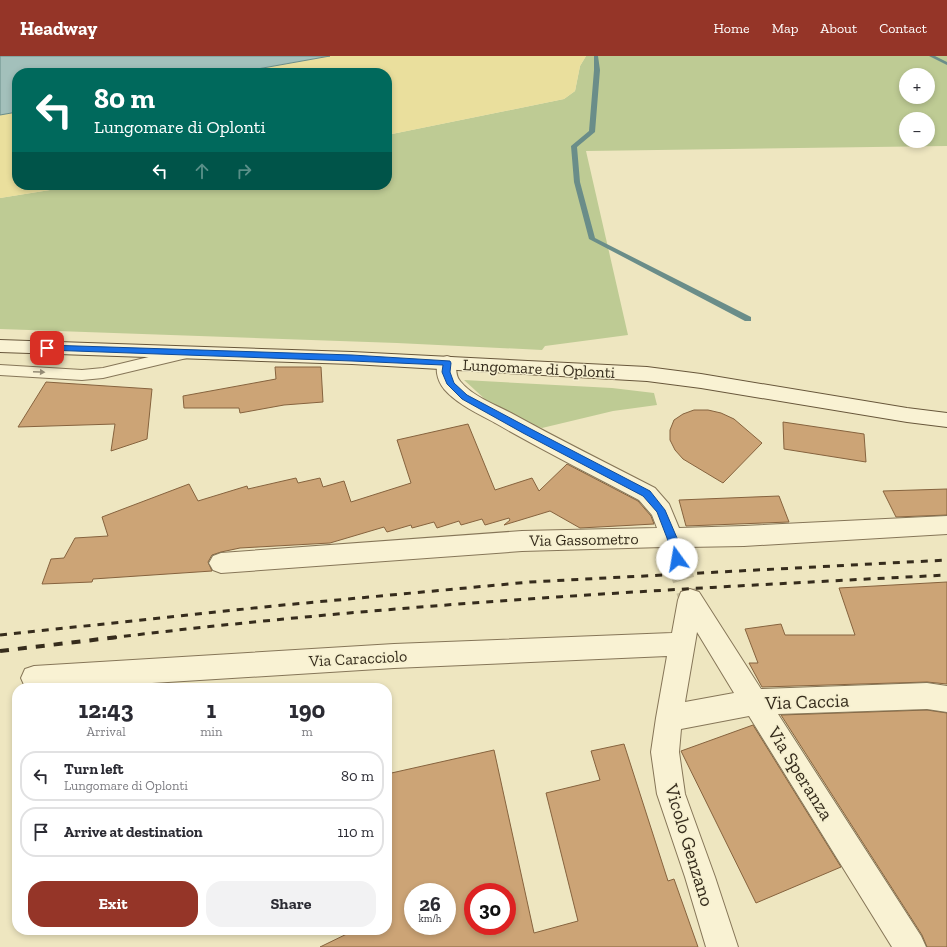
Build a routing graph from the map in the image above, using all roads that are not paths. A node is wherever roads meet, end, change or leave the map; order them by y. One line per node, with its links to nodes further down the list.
1 (0, 346): 2 (street, Lungomare di Oplonti)
2 (186, 352): 3 (street, Lungomare di Oplonti); 4 (lane, one-way to 2)
3 (447, 363): 5 (street, Lungomare di Oplonti); 9 (street)
4 (2, 373)
5 (907, 415): 6 (street, Lungomare di Oplonti); 7 (street, Lungomare di Oplonti)
6 (947, 420)
7 (947, 435)
8 (947, 525): 9 (street, Via Gassometro)
9 (675, 548): 10 (street, Via Gassometro)
10 (221, 563)
11 (690, 600): 12 (street, Vicolo Genzano); 15 (street, Via Speranza)
12 (683, 644): 13 (street, Via Caracciolo); 16 (street, Vicolo Genzano)
13 (34, 678)
14 (947, 699): 15 (street, Via Caccia)
15 (756, 702): 16 (street, Via Caccia); 18 (street, Via Speranza)
16 (669, 718): 17 (street, Vicolo Genzano)
17 (722, 947)
18 (910, 947)

